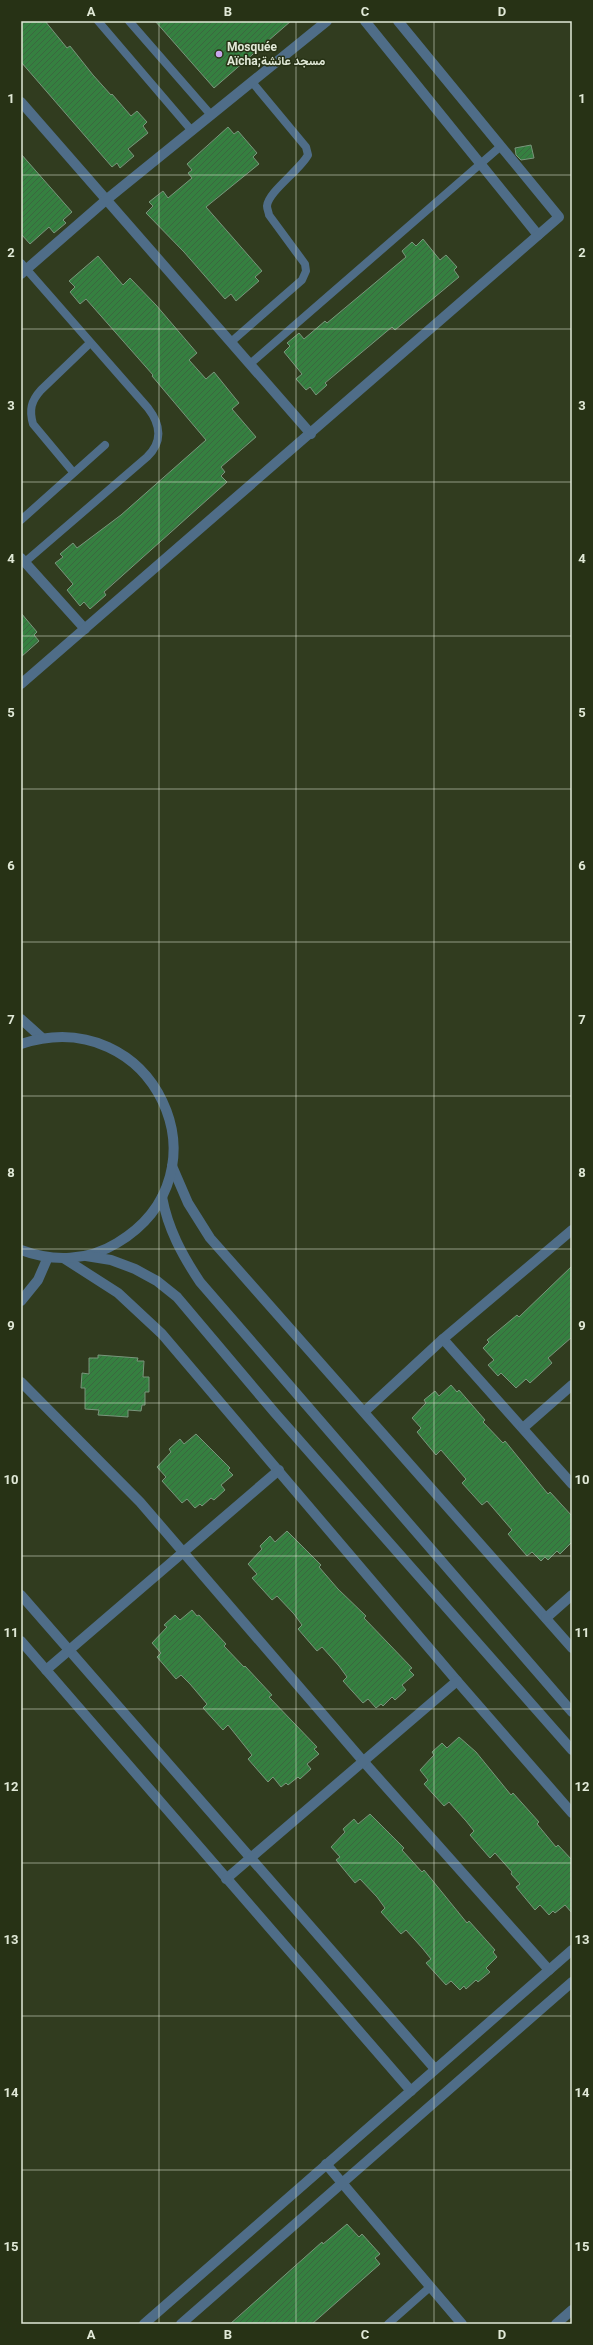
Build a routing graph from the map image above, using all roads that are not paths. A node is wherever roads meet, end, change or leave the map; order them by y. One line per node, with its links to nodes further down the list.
1 (98, 21): 9 (lane)
2 (129, 21): 8 (lane)
3 (327, 21): 6 (street)
4 (365, 21): 11 (street)
5 (398, 21): 10 (street)
6 (252, 82): 8 (street); 15 (lane)
7 (21, 102): 12 (street)
8 (211, 115): 9 (street)
9 (192, 131): 12 (street)
10 (501, 146): 11 (lane); 13 (street)
11 (480, 163): 13 (street); 17 (lane)
12 (106, 200): 14 (street); 15 (street)
13 (538, 235): 18 (street)
14 (23, 269): 16 (lane)
15 (231, 342): 17 (street)
16 (90, 344): 20 (lane); 22 (lane)
17 (250, 364): 18 (street)
18 (312, 434): 23 (street)
19 (105, 445): 20 (lane)
20 (73, 472): 21 (lane)
21 (21, 520)
22 (23, 560): 23 (street)
23 (85, 629): 24 (street)
24 (21, 684)
25 (21, 1019): 26 (street)
26 (41, 1037): 27 (street); 28 (street)
27 (21, 1044)
28 (172, 1166): 29 (street); 39 (street)
29 (162, 1196): 32 (street); 52 (street)
30 (572, 1230): 36 (street)
31 (21, 1250): 33 (street)
32 (86, 1256): 34 (street); 53 (street)
33 (48, 1257): 34 (street); 35 (street)
34 (65, 1258): 41 (street)
35 (21, 1301)
36 (443, 1338): 39 (street); 40 (street)
37 (21, 1382): 43 (street)
38 (572, 1385): 40 (street)
39 (364, 1411): 46 (street)
40 (523, 1428): 42 (street)
41 (279, 1470): 43 (street); 51 (street)
42 (572, 1484)
43 (183, 1551): 49 (street); 54 (street)
44 (21, 1595): 49 (street)
45 (572, 1595): 46 (street)
46 (546, 1618): 48 (street)
47 (21, 1641): 50 (street)
48 (572, 1648)
49 (69, 1651): 50 (street); 56 (street)
50 (46, 1670): 57 (street)
51 (457, 1681): 54 (street); 55 (street)
52 (572, 1712)
53 (572, 1750)
54 (363, 1761): 56 (street); 59 (street)
55 (572, 1813)
56 (250, 1859): 57 (street); 61 (street)
57 (226, 1879): 62 (street)
58 (572, 1950): 59 (street)
59 (549, 1970): 61 (street)
60 (572, 1982): 64 (street)
61 (435, 2069): 62 (street)
62 (411, 2091): 63 (street)
63 (326, 2164): 64 (street); 67 (street)
64 (341, 2183): 65 (street); 68 (street)
65 (430, 2287): 69 (lane); 70 (street)
66 (572, 2310): 71 (street)
67 (144, 2324)
68 (181, 2324)
69 (388, 2324)
70 (462, 2324)
71 (556, 2324)

